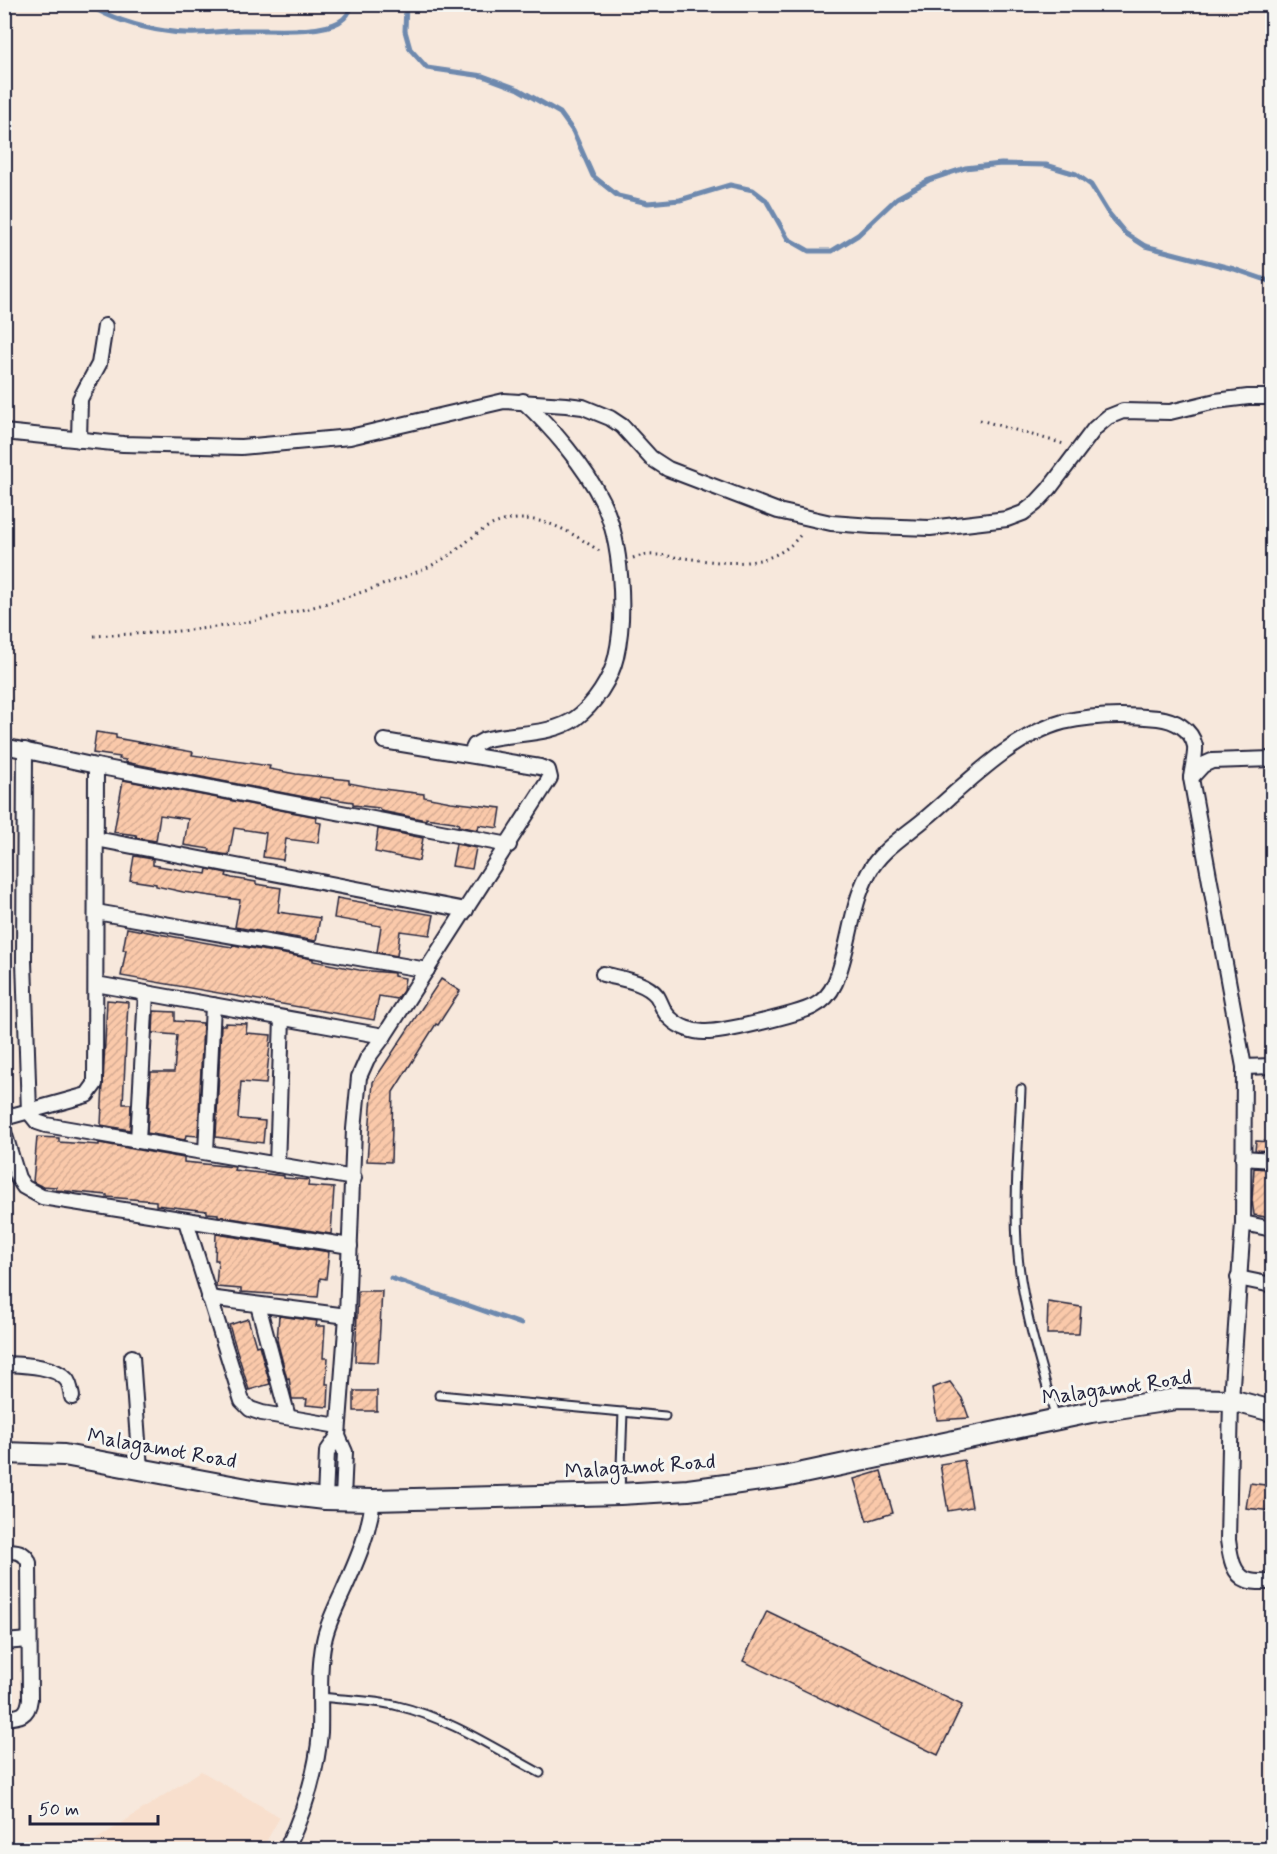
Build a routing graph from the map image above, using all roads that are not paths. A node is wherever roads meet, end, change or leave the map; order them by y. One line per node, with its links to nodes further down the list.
1 (105, 326): 5 (street)
2 (1272, 397): 3 (street)
3 (523, 401): 5 (street); 9 (street)
4 (4, 432): 5 (street)
5 (79, 440)
6 (384, 741): 9 (street)
7 (4, 746): 8 (street)
8 (25, 750): 11 (street); 27 (street)
9 (470, 755): 14 (street)
10 (1272, 759): 12 (street)
11 (96, 766): 13 (street); 14 (street)
12 (1191, 778): 18 (street); 25 (street)
13 (96, 839): 15 (street); 16 (street)
14 (509, 845): 15 (street)
15 (466, 910): 17 (street)
16 (96, 912): 17 (street); 19 (street)
17 (427, 970): 23 (street)
18 (603, 974)
19 (96, 984): 20 (street); 27 (street)
20 (146, 993): 21 (street); 30 (street)
21 (213, 1005): 22 (street); 31 (street)
22 (282, 1018): 23 (street); 34 (street)
23 (384, 1036): 35 (street)
24 (1272, 1066): 25 (street)
25 (1244, 1067): 32 (street)
26 (1021, 1089): 54 (lane)
27 (29, 1112): 28 (street); 30 (street)
28 (4, 1119)
29 (4, 1132): 36 (street)
30 (138, 1141): 31 (street)
31 (206, 1152): 34 (street)
32 (1243, 1158): 33 (street); 37 (street)
33 (1272, 1160)
34 (277, 1165): 35 (street)
35 (354, 1178): 39 (street)
36 (186, 1221): 39 (street); 42 (street)
37 (1243, 1223): 38 (street); 40 (street)
38 (1272, 1229)
39 (350, 1246): 44 (street)
40 (1239, 1278): 41 (street); 49 (street)
41 (1272, 1286)
42 (209, 1298): 43 (street); 53 (street)
43 (258, 1305): 44 (street); 53 (street)
44 (347, 1317): 55 (street)
45 (132, 1357): 57 (street)
46 (4, 1364): 48 (street)
47 (439, 1395): 51 (lane)
48 (72, 1397)
49 (1231, 1400): 50 (street, Malagamot Road); 54 (street, Malagamot Road); 62 (street)
50 (1272, 1411)
51 (623, 1412): 52 (lane); 58 (lane)
52 (665, 1416)
53 (288, 1417): 55 (street)
54 (1056, 1419): 58 (street, Malagamot Road)
55 (338, 1431): 59 (street)
56 (4, 1454): 57 (street, Malagamot Road)
57 (140, 1469): 59 (street, Malagamot Road)
58 (620, 1494): 60 (street, Malagamot Road)
59 (334, 1499): 60 (street, Malagamot Road)
60 (373, 1500): 65 (street)
61 (4, 1551): 63 (street)
62 (1272, 1582)
63 (29, 1640): 64 (street); 66 (street)
64 (4, 1642)
65 (320, 1697): 67 (lane); 68 (street)
66 (4, 1718)
67 (540, 1773)
68 (286, 1850)

